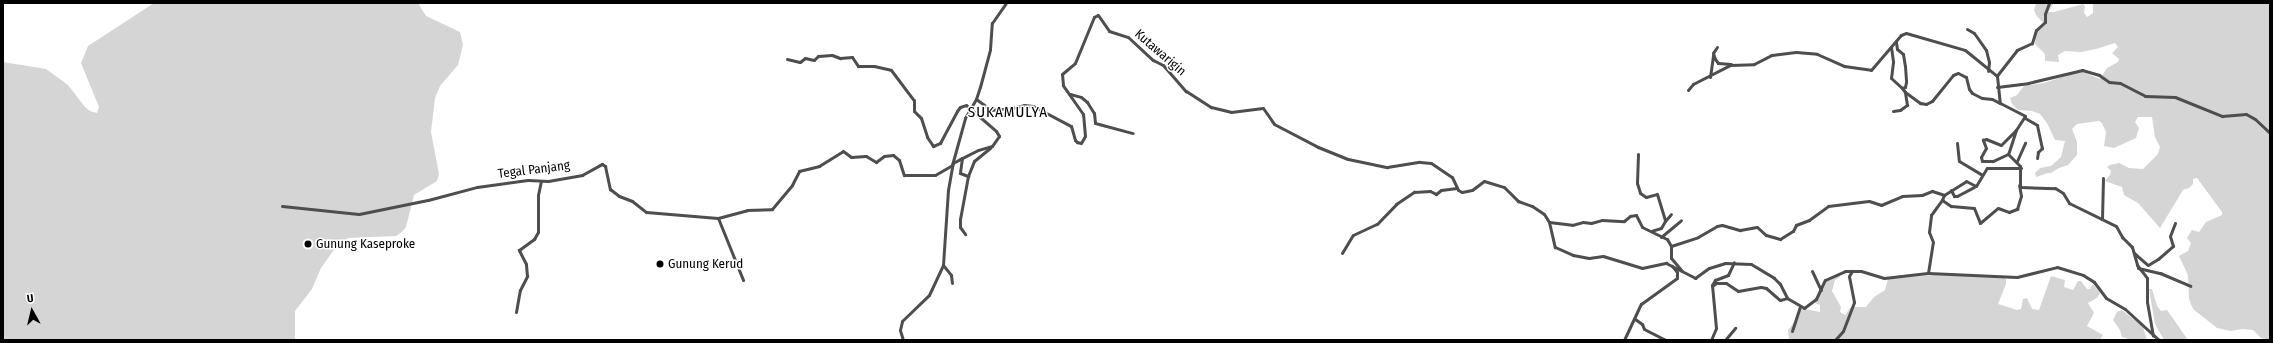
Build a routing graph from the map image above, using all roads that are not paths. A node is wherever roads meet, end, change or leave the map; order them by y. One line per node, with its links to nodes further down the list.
1 (1006, 3): 18 (street)
2 (2050, 3): 11 (street)
3 (1967, 29): 10 (street)
4 (1896, 42): 6 (street); 10 (street); 14 (street)
5 (1718, 47): 7 (street)
6 (1891, 47): 9 (street); 14 (street)
7 (1713, 55): 9 (street); 12 (street)
8 (787, 59): 20 (street)
9 (1734, 64): 12 (street)
10 (1988, 71): 11 (street)
11 (1997, 76): 13 (street)
12 (1710, 77): 15 (street)
13 (1997, 87): 19 (street); 25 (street)
14 (1902, 88): 16 (street)
15 (1688, 90)
16 (1905, 92): 19 (street); 21 (street)
17 (1068, 94): 18 (street, Kutawarigin); 24 (street); 42 (street, Kutawarigin)
18 (976, 99): 20 (street)
19 (2000, 103): 22 (street)
20 (971, 108): 28 (street); 34 (street)
21 (1893, 111)
22 (2025, 118): 23 (street); 32 (street)
23 (2016, 130): 30 (street); 30 (street)
24 (1133, 133)
25 (2270, 134)
26 (1957, 143): 36 (street)
27 (2025, 143): 33 (street)
28 (990, 147): 31 (street); 37 (street)
29 (1638, 154): 51 (street)
30 (2008, 154): 33 (street)
31 (962, 158): 34 (street); 37 (street)
32 (2037, 158)
33 (2017, 161): 35 (street)
34 (952, 165): 48 (street, Tegal Panjang); 62 (street)
35 (2021, 168): 36 (street); 40 (street)
36 (1982, 175): 41 (street)
37 (968, 176): 55 (street)
38 (2103, 178): 49 (street)
39 (541, 181): 46 (street, Tegal Panjang); 48 (street, Tegal Panjang); 75 (street)
40 (2019, 186): 45 (street); 49 (street)
41 (1974, 187): 43 (street); 43 (street)
42 (1457, 188): 52 (street); 58 (street)
43 (1951, 190): 44 (street)
44 (1944, 195): 45 (street); 57 (street)
45 (1942, 200): 67 (street)
46 (282, 206)
47 (1671, 214): 51 (street)
48 (718, 218): 68 (street)
49 (2102, 219): 59 (street)
50 (1681, 220): 56 (street)
51 (1665, 221): 54 (street)
52 (1550, 222): 54 (street); 61 (street)
53 (2176, 222): 59 (street)
54 (1649, 231): 56 (street)
55 (965, 234)
56 (1662, 237): 57 (street)
57 (1671, 246): 66 (street)
58 (1342, 253)
59 (2134, 253): 63 (street)
60 (1734, 262): 66 (street); 71 (street); 73 (street)
61 (1669, 264): 66 (street); 76 (street)
62 (943, 265): 69 (street); 80 (street)
63 (2138, 268): 70 (street); 79 (street)
64 (1812, 271): 72 (street)
65 (1852, 271): 67 (street); 72 (street); 85 (street)
66 (1683, 272)
67 (1928, 273): 79 (street)
68 (743, 280)
69 (952, 283)
70 (2190, 286)
71 (1711, 288): 73 (street); 83 (street)
72 (1821, 290): 74 (street)
73 (1787, 298): 74 (street)
74 (1800, 307): 78 (street)
75 (516, 312)
76 (1634, 319): 81 (street); 82 (street)
77 (1735, 328): 84 (street)
78 (1792, 331)
79 (2153, 335): 86 (street)
80 (903, 340)
81 (1624, 340)
82 (1666, 340)
83 (1711, 340)
84 (1725, 340)
85 (1835, 340)
86 (2159, 340)

